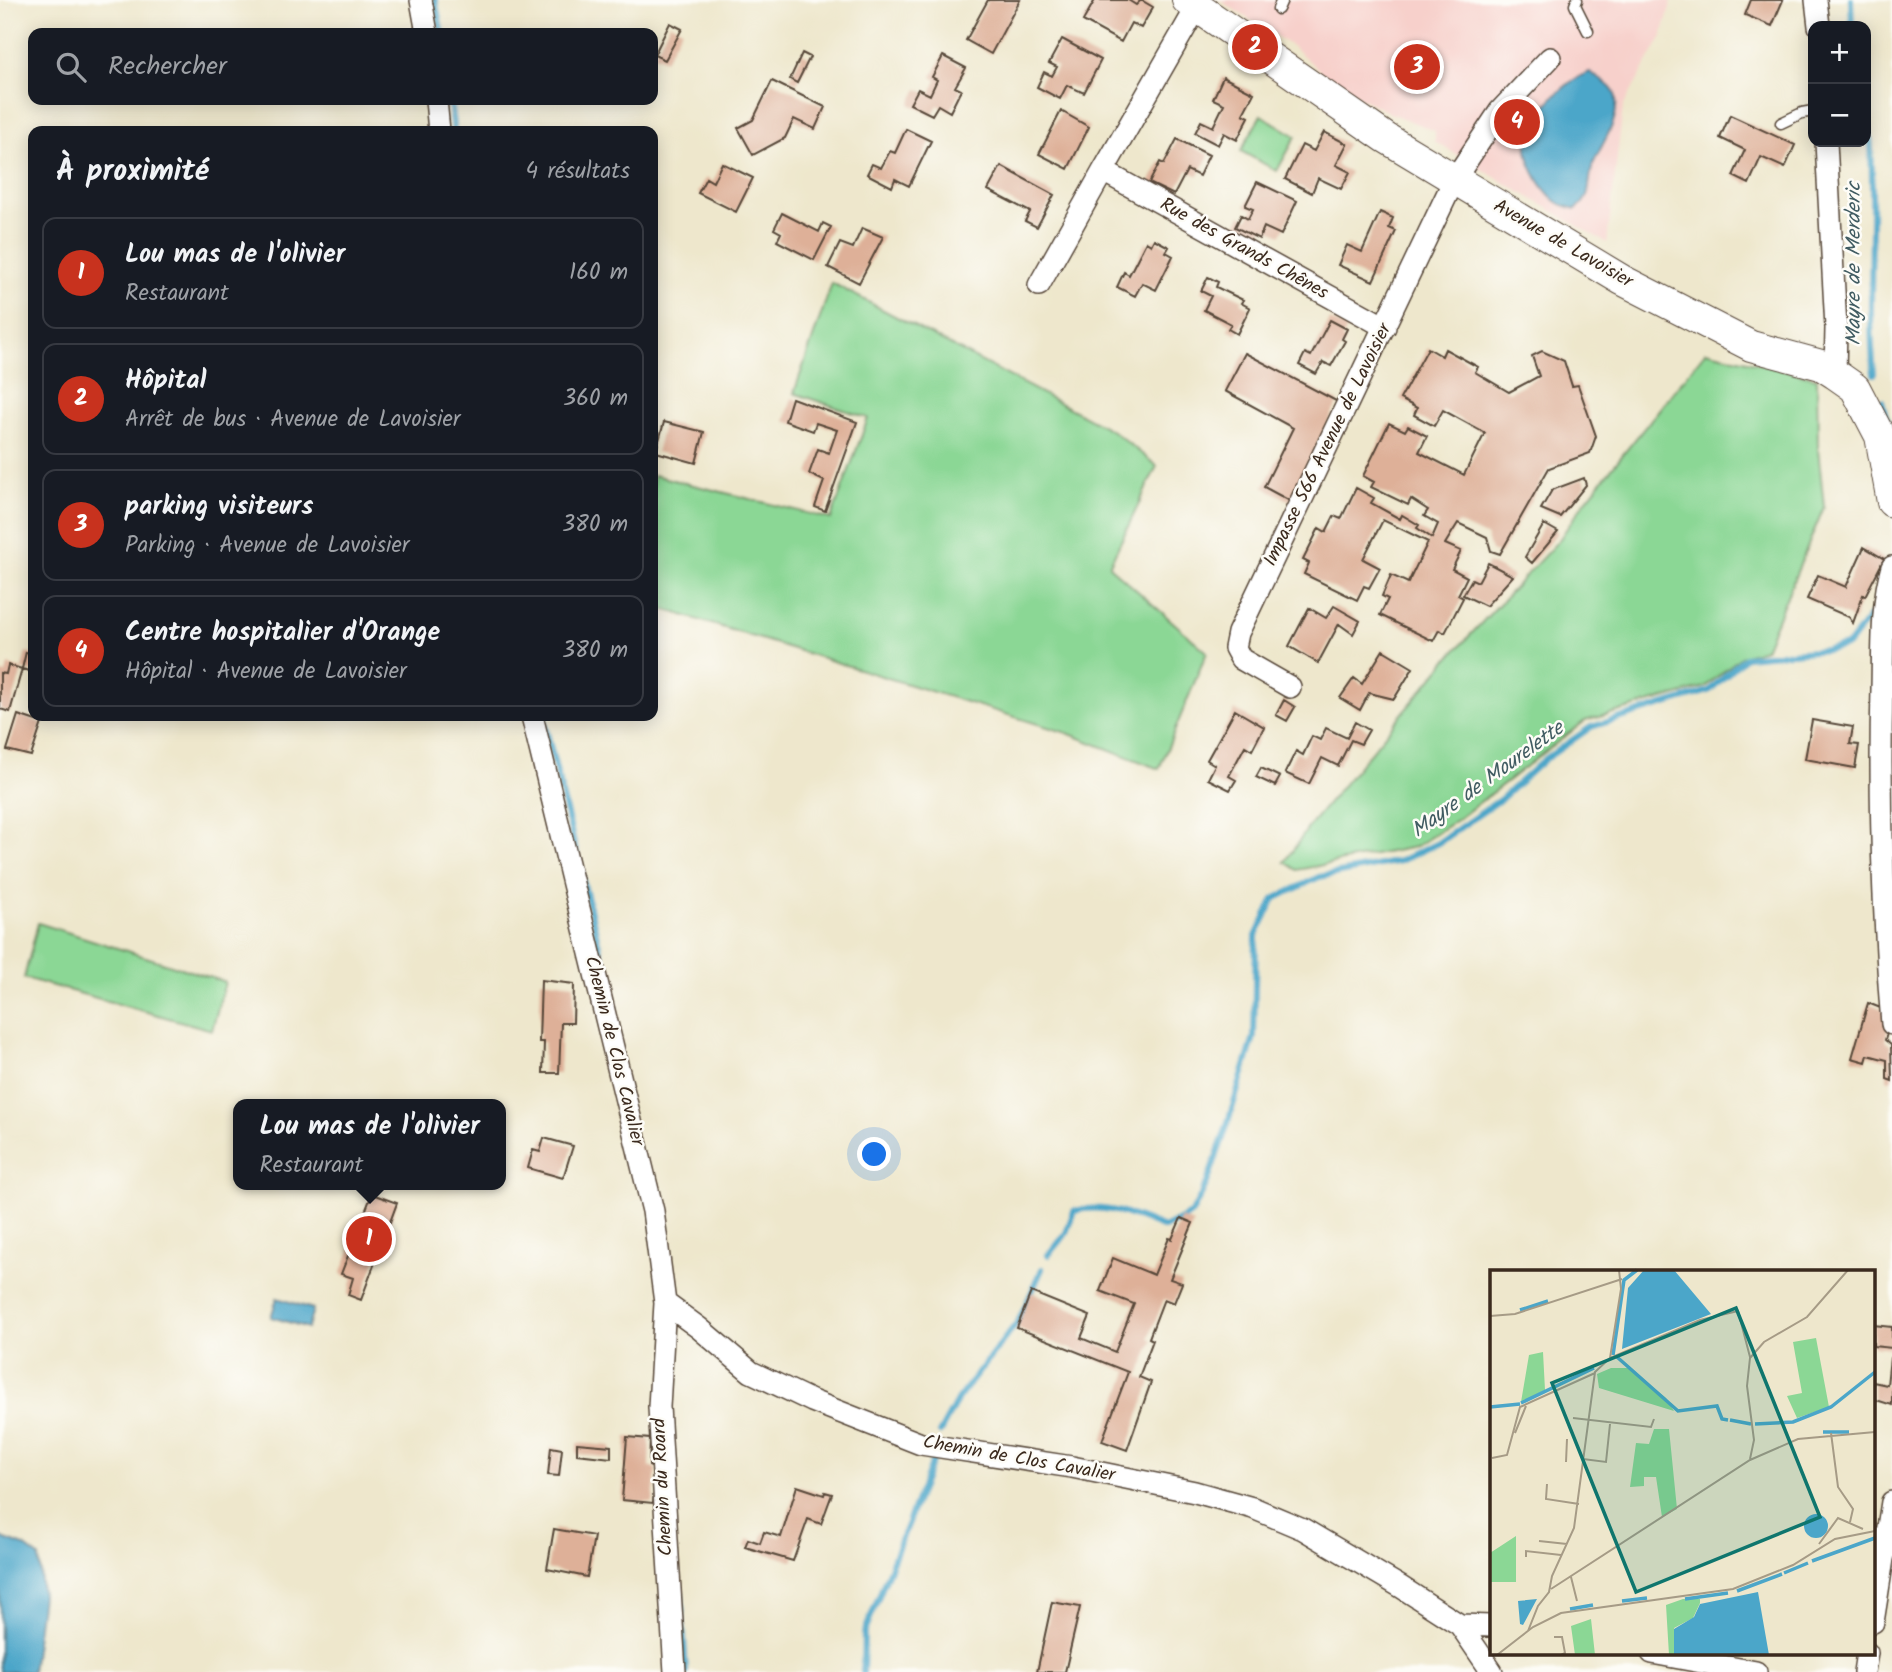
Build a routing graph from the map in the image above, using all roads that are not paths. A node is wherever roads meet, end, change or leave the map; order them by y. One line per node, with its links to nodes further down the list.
1 (421, 0): 6 (street)
2 (1577, 0): 7 (lane)
3 (1816, 0): 5 (street)
4 (1192, 3): 14 (street); 15 (street, Avenue de Lavoisier)
5 (1818, 21)
6 (426, 28)
7 (1588, 31)
8 (1550, 58): 15 (street, Impasse 566 Avenue de Lavoisier)
9 (436, 105): 12 (street)
10 (1808, 112): 11 (lane)
11 (1781, 123)
12 (439, 126)
13 (1826, 147): 18 (street)
14 (1103, 171): 16 (street); 17 (street, Rue des Grands Chênes)
15 (1454, 180): 17 (street, Impasse 566 Avenue de Lavoisier); 18 (street, Avenue de Lavoisier)
16 (1039, 285)
17 (1385, 327): 21 (street, Impasse 566 Avenue de Lavoisier)
18 (1835, 374): 19 (street, Avenue de Lavoisier)
19 (1892, 502)
20 (1891, 574): 23 (street)
21 (1290, 687)
22 (533, 721): 24 (street, Chemin de Clos Cavalier)
23 (1892, 1024)
24 (665, 1303): 27 (street, Chemin de Clos Cavalier); 31 (street, Chemin du Roard)
25 (1892, 1502): 26 (street)
26 (1874, 1616)
27 (1460, 1625): 28 (street); 32 (street, Chemin de Clos Cavalier)
28 (1490, 1626)
29 (1657, 1654): 33 (street)
30 (1867, 1654): 34 (street)
31 (675, 1672)
32 (1492, 1672)
33 (1756, 1672)
34 (1864, 1672)

